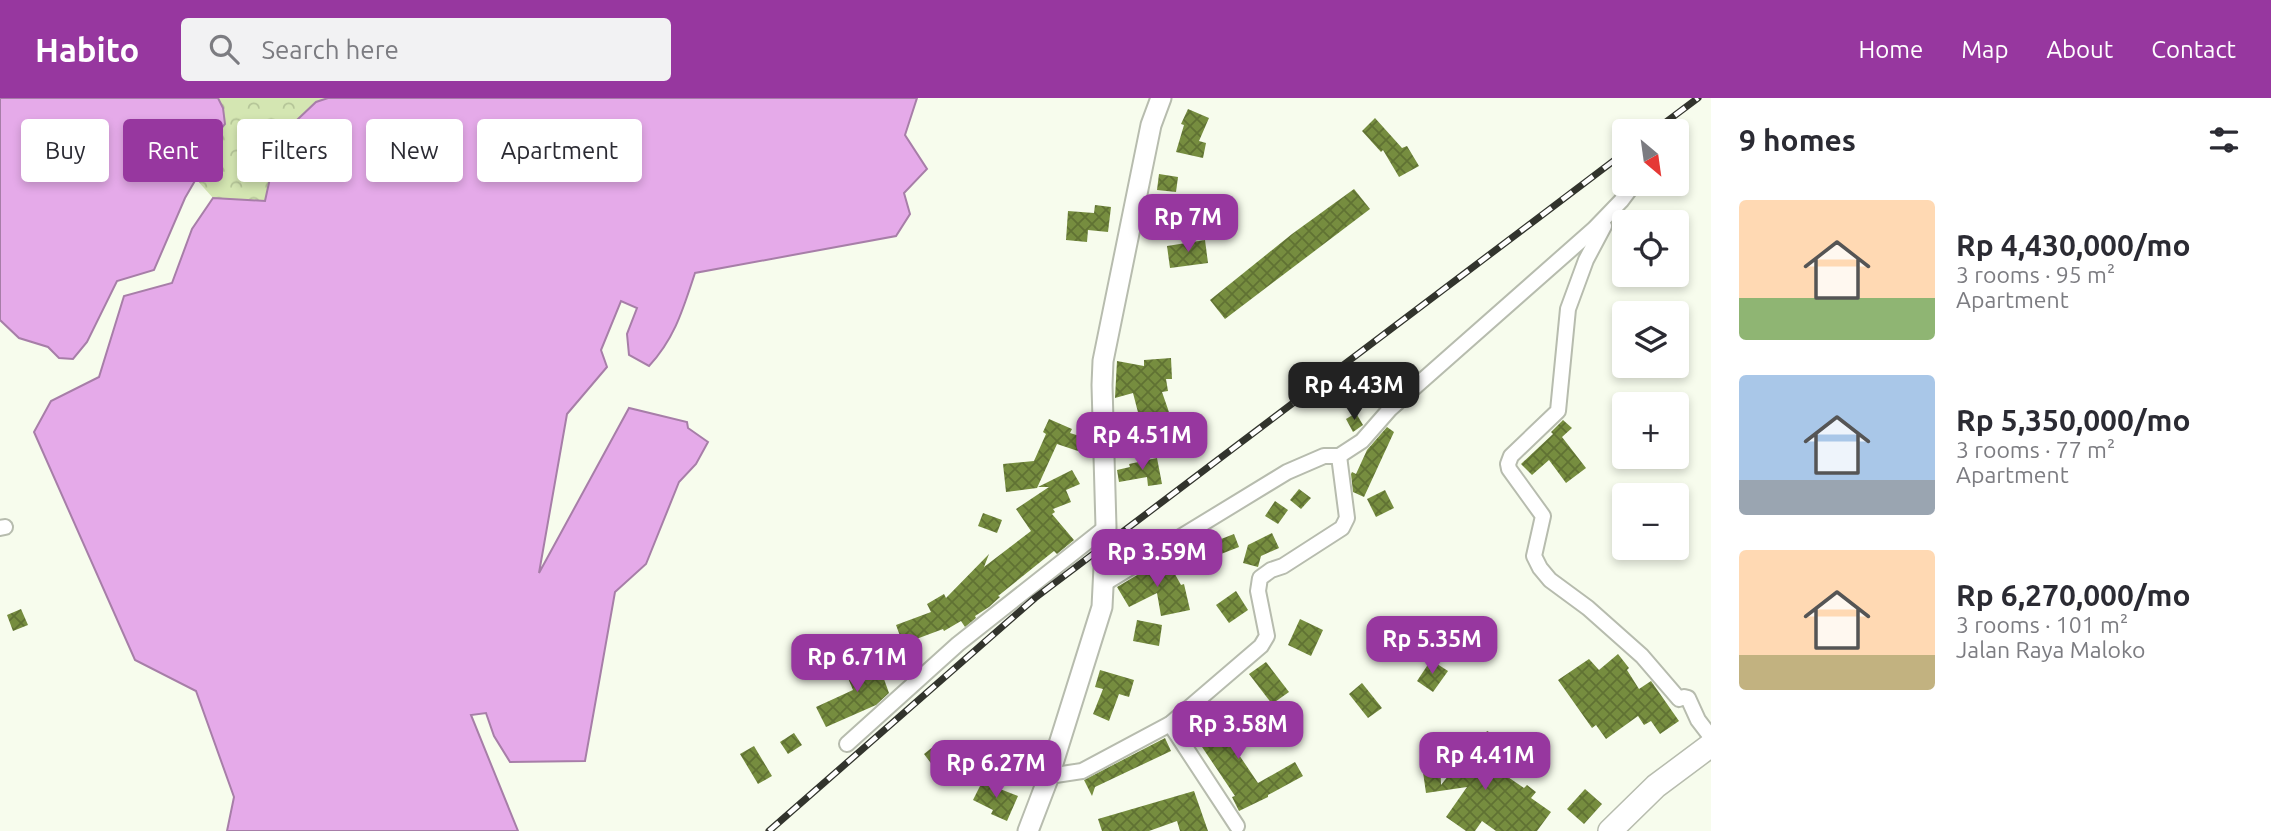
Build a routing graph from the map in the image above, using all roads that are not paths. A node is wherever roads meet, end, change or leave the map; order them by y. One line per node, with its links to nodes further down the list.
1 (1161, 98): 5 (street)
2 (1625, 196): 3 (street)
3 (1616, 207): 4 (street); 8 (street)
4 (1339, 456): 6 (street); 7 (street)
5 (1106, 527): 6 (street); 9 (street)
6 (1105, 583): 11 (street)
7 (1170, 724): 11 (street); 12 (street)
8 (1711, 737)
9 (847, 744)
10 (1711, 745): 14 (main road)
11 (1049, 776): 13 (street)
12 (1237, 826)
13 (1028, 831)
14 (1610, 831)

